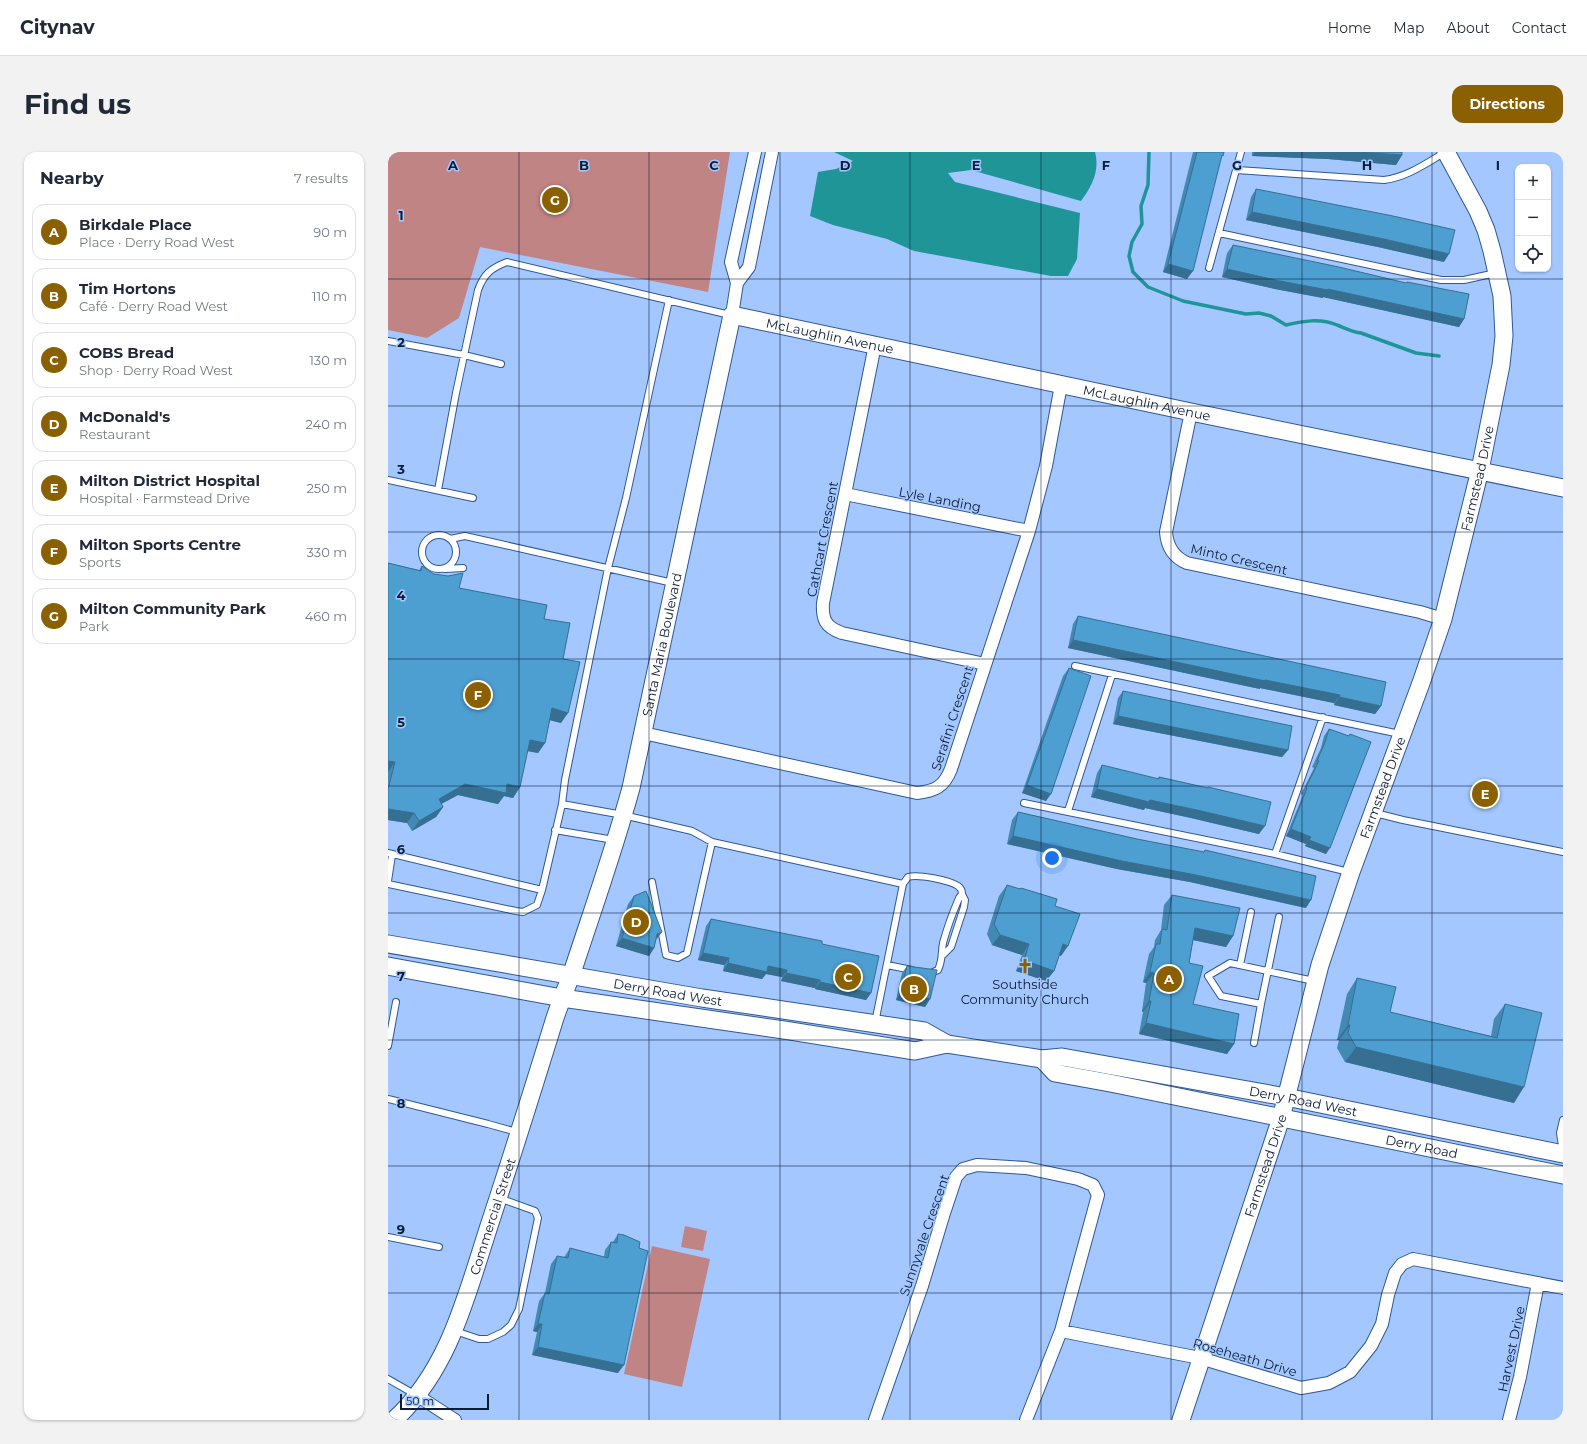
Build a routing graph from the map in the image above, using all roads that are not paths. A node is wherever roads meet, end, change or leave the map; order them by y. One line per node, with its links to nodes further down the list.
1 (755, 152): 9 (street, Santa Maria Boulevard)
2 (772, 152): 9 (street, Santa Maria Boulevard)
3 (1241, 152): 5 (lane)
4 (1446, 152): 5 (lane); 8 (street, Farmstead Drive)
5 (1237, 170): 6 (lane)
6 (1219, 232): 7 (lane); 8 (lane)
7 (1209, 268)
8 (1497, 272): 18 (street, Farmstead Drive)
9 (737, 283): 11 (street, Santa Maria Boulevard)
10 (669, 300): 11 (lane); 14 (lane); 27 (lane)
11 (732, 315): 13 (street, McLaughlin Avenue); 29 (street, Santa Maria Boulevard)
12 (388, 341): 14 (lane)
13 (875, 345): 16 (street, McLaughlin Avenue); 22 (street, Cathcart Crescent)
14 (464, 355): 15 (lane); 21 (lane)
15 (501, 364)
16 (1061, 385): 17 (street, McLaughlin Avenue); 24 (street, Serafini Crescent)
17 (1191, 412): 18 (street, McLaughlin Avenue); 30 (street, Minto Crescent)
18 (1480, 470): 20 (street, McLaughlin Avenue); 30 (street, Farmstead Drive)
19 (388, 480): 21 (lane)
20 (1563, 488)
21 (438, 490): 23 (lane)
22 (846, 494): 24 (street, Lyle Landing); 31 (street, Cathcart Crescent)
23 (473, 498)
24 (1029, 531): 31 (street, Serafini Crescent)
25 (450, 539): 27 (lane); 28 (lane); 28 (lane)
26 (463, 568): 28 (lane)
27 (608, 568): 29 (lane); 38 (lane)
28 (442, 569)
29 (675, 584): 35 (street, Santa Maria Boulevard)
30 (1443, 619): 36 (street, Farmstead Drive)
31 (985, 664): 35 (street, Serafini Crescent)
32 (1075, 666): 33 (lane)
33 (1112, 675): 34 (lane); 39 (lane)
34 (1323, 717): 36 (lane); 47 (lane)
35 (643, 733): 41 (street, Santa Maria Boulevard)
36 (1402, 734): 40 (street, Farmstead Drive)
37 (1024, 803): 39 (lane)
38 (562, 804): 41 (lane); 42 (lane)
39 (1068, 811): 47 (lane)
40 (1373, 812): 45 (lane); 48 (street, Farmstead Drive)
41 (623, 815): 43 (street, Santa Maria Boulevard); 44 (lane)
42 (555, 830): 43 (lane); 53 (lane)
43 (615, 840): 63 (street, Santa Maria Boulevard)
44 (712, 842): 50 (lane); 52 (lane)
45 (1563, 852)
46 (390, 854): 49 (lane); 53 (lane)
47 (1275, 854): 48 (lane)
48 (1351, 872): 64 (street, Farmstead Drive)
49 (388, 881)
50 (652, 882)
51 (388, 884): 53 (lane)
52 (904, 884): 57 (lane); 62 (lane)
53 (542, 890)
54 (1251, 912): 58 (lane)
55 (1279, 917): 61 (lane)
56 (388, 944): 63 (street, Derry Road West)
57 (887, 965): 60 (lane); 68 (lane)
58 (1240, 965): 61 (lane); 67 (lane)
59 (388, 966): 65 (street, Derry Road West)
60 (917, 971)
61 (1269, 972): 64 (lane); 67 (lane)
62 (925, 973)
63 (571, 975): 65 (street, Santa Maria Boulevard); 68 (street, Derry Road West)
64 (1316, 981): 73 (street, Farmstead Drive)
65 (562, 998): 70 (street, Derry Road West); 77 (street, Commercial Street)
66 (396, 1002): 71 (lane)
67 (1261, 1004): 69 (lane)
68 (875, 1024): 70 (street, Derry Road West)
69 (1254, 1043)
70 (946, 1044): 72 (street, Derry Road West)
71 (388, 1046)
72 (1042, 1059): 73 (street, Derry Road West); 75 (street, Derry Road West)
73 (1286, 1098): 75 (street, Farmstead Drive); 78 (street, Derry Road West)
74 (388, 1099): 77 (lane)
75 (1281, 1118): 79 (street, Derry Road); 87 (street, Farmstead Drive)
76 (1563, 1120): 78 (lane)
77 (519, 1133): 80 (street, Commercial Street)
78 (1563, 1154)
79 (1563, 1175)
80 (498, 1198): 85 (street, Commercial Street); 85 (lane)
81 (388, 1237): 82 (lane)
82 (439, 1247)
83 (1538, 1283): 84 (street, Roseheath Drive); 87 (street, Roseheath Drive); 95 (street, Harvest Drive)
84 (1563, 1288)
85 (454, 1331): 89 (street, Commercial Street)
86 (1061, 1331): 87 (street, Roseheath Drive); 92 (street, Sunnyvale Crescent); 93 (street, Sunnyvale Crescent)
87 (1200, 1358): 94 (street, Farmstead Drive)
88 (388, 1379): 89 (lane)
89 (418, 1396): 90 (street, Commercial Street); 91 (street)
90 (394, 1420)
91 (456, 1420)
92 (875, 1420)
93 (1026, 1420)
94 (1181, 1420)
95 (1509, 1420)

